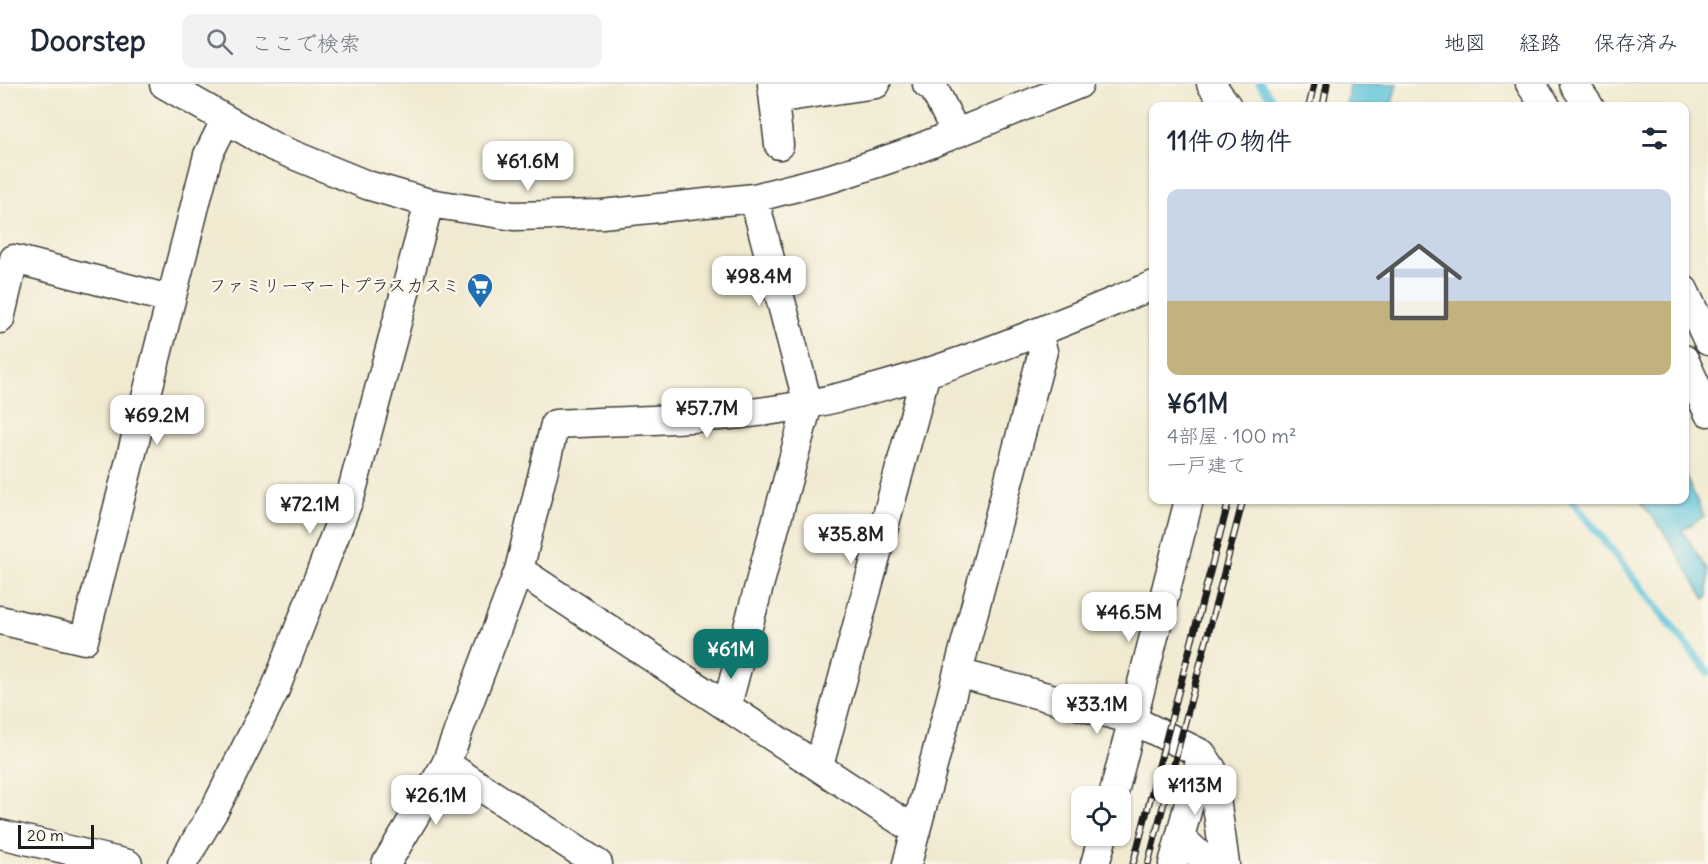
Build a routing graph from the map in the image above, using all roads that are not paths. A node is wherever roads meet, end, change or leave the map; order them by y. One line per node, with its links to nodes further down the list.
1 (164, 84): 12 (street)
2 (876, 84): 8 (street)
3 (927, 84): 13 (street)
4 (1078, 84): 13 (street)
5 (1211, 84): 9 (street)
6 (1530, 84): 10 (street)
7 (1574, 84): 11 (street)
8 (773, 92): 14 (street)
9 (1224, 102)
10 (1543, 102)
11 (1586, 102)
12 (225, 121): 16 (street); 18 (street)
13 (956, 133): 15 (street)
14 (779, 145)
15 (754, 198): 16 (street); 25 (street)
16 (429, 203): 42 (street)
17 (1149, 287): 21 (street)
18 (170, 299): 20 (street); 29 (street)
19 (1689, 301): 22 (street)
20 (0, 319)
21 (1037, 334): 24 (street); 30 (street)
22 (1708, 341)
23 (1689, 370): 26 (street)
24 (925, 376): 25 (street); 35 (street)
25 (808, 404): 28 (street); 31 (street)
26 (1708, 412)
27 (1188, 504): 32 (street)
28 (519, 570): 31 (street); 34 (street)
29 (0, 620)
30 (958, 673): 32 (street); 37 (street)
31 (727, 705): 35 (street)
32 (1133, 720): 33 (street); 36 (street)
33 (1202, 754): 39 (street); 49 (street)
34 (446, 764): 43 (street); 44 (street)
35 (819, 766): 37 (street)
36 (1116, 786)
37 (916, 831): 45 (street)
38 (0, 834): 41 (street)
39 (1180, 837): 47 (street); 48 (street)
40 (1100, 846): 46 (street)
41 (129, 864)
42 (182, 864)
43 (386, 864)
44 (598, 864)
45 (907, 864)
46 (1095, 864)
47 (1173, 864)
48 (1209, 864)
49 (1225, 864)

